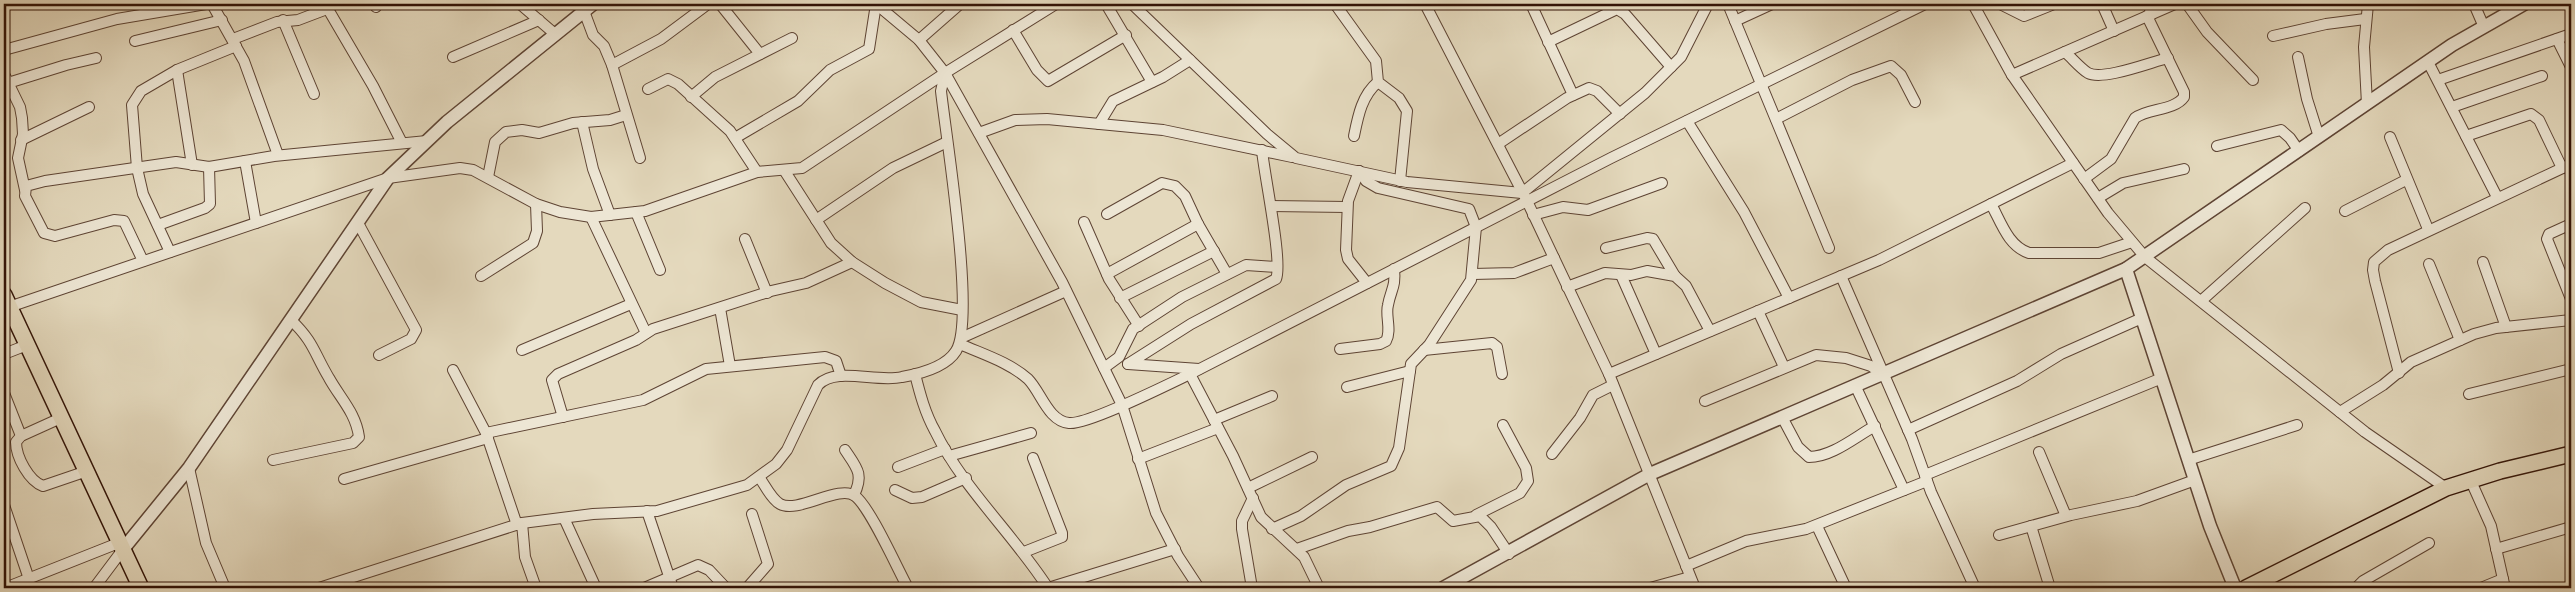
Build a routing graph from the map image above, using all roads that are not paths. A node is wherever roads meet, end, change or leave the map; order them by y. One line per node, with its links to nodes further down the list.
1 (10, 4): 29 (street)
2 (206, 4): 52 (street)
3 (212, 4): 35 (street)
4 (520, 4): 37 (street)
5 (708, 4): 61 (street)
6 (720, 4): 54 (street)
7 (876, 4): 48 (street); 92 (street)
8 (960, 4): 48 (street)
9 (1035, 4): 33 (street)
10 (1056, 4): 33 (street)
11 (1106, 4): 44 (street)
12 (1132, 4): 59 (street)
13 (1335, 4): 72 (street)
14 (1425, 4): 98 (street)
15 (1531, 4): 51 (street)
16 (1708, 4): 62 (street)
17 (1728, 4): 38 (street)
18 (1772, 4): 38 (street)
19 (1925, 4): 73 (street)
20 (1973, 4): 66 (street)
21 (2000, 4): 22 (street)
22 (2054, 4)
23 (2102, 4): 41 (street)
24 (2175, 4): 32 (street)
25 (2187, 4): 69 (street)
26 (2368, 4): 34 (street)
27 (2474, 4): 39 (street)
28 (2524, 4): 39 (street)
29 (4, 5)
30 (326, 6): 36 (street); 96 (street)
31 (588, 7): 42 (street); 61 (street)
32 (2149, 11): 41 (street); 58 (street)
33 (1036, 15): 40 (street)
34 (2366, 19): 45 (street); 79 (street)
35 (222, 20): 49 (street); 50 (street)
36 (283, 20): 50 (street); 75 (street)
37 (539, 20): 42 (street); 55 (street)
38 (1735, 21): 73 (street)
39 (2484, 27): 60 (street)
40 (1013, 30): 44 (street); 65 (street)
41 (2114, 31): 53 (street)
42 (555, 34): 95 (street)
43 (2571, 34): 47 (street)
44 (1126, 35): 71 (street)
45 (2273, 36)
46 (792, 38): 54 (street)
47 (2557, 39): 63 (street); 70 (street)
48 (919, 40): 65 (street)
49 (135, 41)
50 (235, 42): 64 (street); 102 (street)
51 (1548, 42): 62 (street); 76 (street)
52 (4, 50)
53 (2065, 52): 58 (street); 66 (street)
54 (760, 54): 77 (street)
55 (453, 57)
56 (2298, 57): 91 (street)
57 (96, 58): 68 (street)
58 (2168, 58): 117 (street)
59 (1190, 60): 71 (street); 104 (street)
60 (2428, 62): 70 (street); 79 (street)
61 (612, 65): 83 (street)
62 (1671, 67): 82 (street)
63 (2571, 67)
64 (177, 70): 107 (street); 110 (street)
65 (945, 73): 88 (street); 97 (street); 111 (street)
66 (2012, 75): 106 (street)
67 (2542, 76): 81 (street)
68 (6, 79): 94 (street)
69 (2253, 80)
70 (2438, 80): 81 (street)
71 (1152, 82): 87 (street)
72 (1378, 82): 89 (street); 119 (street)
73 (1761, 85): 84 (street); 85 (street)
74 (648, 89): 77 (street)
75 (314, 94)
76 (1573, 94): 82 (street); 98 (street)
77 (691, 97): 92 (street)
78 (1915, 102): 84 (street)
79 (2367, 104): 91 (street)
80 (89, 107): 94 (street)
81 (2452, 108): 90 (street)
82 (1620, 114): 122 (street)
83 (626, 116): 86 (street); 103 (street)
84 (1776, 119): 148 (street)
85 (1687, 121): 122 (street); 173 (street)
86 (582, 122): 115 (street); 133 (street)
87 (1099, 124): 88 (street); 100 (street)
88 (979, 133): 170 (street)
89 (1354, 136)
90 (2466, 136): 108 (street); 123 (street)
91 (2319, 137): 101 (street)
92 (736, 138): 114 (street)
93 (2390, 138): 118 (street)
94 (21, 140): 121 (street)
95 (427, 141): 96 (street); 116 (street)
96 (402, 142): 102 (street)
97 (947, 142): 136 (street); 179 (street)
98 (1498, 144): 122 (street)
99 (2217, 146): 101 (street)
100 (1262, 150): 104 (street); 127 (street)
101 (2299, 151): 151 (street)
102 (278, 155): 105 (street)
103 (640, 158)
104 (1296, 158): 113 (street)
105 (245, 161): 109 (street); 138 (street)
106 (2073, 163): 117 (street); 126 (street)
107 (192, 165): 109 (street); 110 (street)
108 (2567, 166): 123 (street)
109 (209, 167): 142 (street)
110 (137, 168): 121 (street); 142 (street)
111 (784, 170): 114 (street); 136 (street)
112 (2184, 170): 124 (street)
113 (1359, 171): 119 (street); 128 (street); 143 (street)
114 (757, 172): 131 (street)
115 (488, 177): 116 (street); 125 (street)
116 (388, 178): 138 (street); 139 (street)
117 (2084, 179): 124 (street)
118 (2406, 180): 130 (street); 144 (street)
119 (1400, 181): 122 (street)
120 (1662, 183): 134 (street)
121 (25, 190): 153 (street)
122 (1525, 197): 134 (street); 143 (street)
123 (2497, 197): 144 (street)
124 (2098, 198): 146 (street)
125 (536, 204): 135 (street); 165 (street)
126 (1992, 204): 146 (street); 167 (street)
127 (1271, 206): 128 (street); 157 (street)
128 (1347, 207): 168 (street)
129 (2305, 208): 176 (street)
130 (2345, 210)
131 (636, 212): 133 (street); 160 (street)
132 (1107, 214): 140 (street)
133 (610, 215): 135 (street)
134 (1533, 215): 152 (street)
135 (591, 217): 177 (street)
136 (816, 220): 154 (street)
137 (1084, 222): 161 (street)
138 (256, 223): 150 (street)
139 (358, 223): 182 (street); 196 (street)
140 (1198, 224): 149 (street); 161 (street)
141 (2571, 224): 174 (street)
142 (158, 225): 150 (street)
143 (1476, 228): 158 (street); 163 (street)
144 (2428, 229): 205 (street)
145 (745, 239): 171 (street)
146 (2132, 242): 151 (street)
147 (1606, 248): 166 (street)
148 (1830, 248)
149 (1214, 250): 162 (street); 172 (street)
150 (170, 252): 153 (street)
151 (2145, 257): 159 (street); 176 (street)
152 (1554, 258): 163 (street); 169 (street)
153 (144, 261): 175 (street)
154 (852, 262): 171 (street); 179 (street)
155 (2483, 262): 185 (street)
156 (2429, 264): 188 (street)
157 (1277, 267): 162 (street); 197 (street)
158 (1394, 269): 168 (street); 191 (street)
159 (2126, 269): 181 (street); 209 (street)
160 (660, 270)
161 (1107, 274): 172 (street)
162 (1227, 274): 184 (street)
163 (1473, 274): 193 (street)
164 (1621, 275): 166 (street); 169 (street); 195 (street)
165 (481, 276)
166 (1675, 276): 186 (street)
167 (1841, 276): 173 (street); 209 (street)
168 (1367, 283): 204 (street)
169 (1567, 286): 208 (street)
170 (1066, 291): 189 (street); 199 (street)
171 (767, 292): 178 (street)
172 (1120, 298): 184 (street)
173 (1789, 298): 180 (street)
174 (2571, 300)
175 (6, 301): 190 (main road)
176 (2201, 302): 220 (street)
177 (631, 304): 187 (street); 192 (street)
178 (720, 308): 187 (street); 198 (street)
179 (962, 310): 189 (street)
180 (1758, 311): 186 (street); 200 (street)
181 (2142, 318): 211 (street); 228 (street)
182 (290, 320): 240 (street); 243 (street)
183 (2571, 320): 185 (street)
184 (1138, 326): 199 (street)
185 (2506, 327): 188 (street)
186 (1710, 331): 195 (street)
187 (646, 333): 222 (street)
188 (2460, 340): 205 (street)
189 (960, 341): 206 (street); 219 (street)
190 (28, 345): 194 (street); 221 (main road)
191 (1340, 349)
192 (522, 350)
193 (1424, 350): 203 (street); 207 (street)
194 (4, 354)
195 (1656, 354): 208 (street)
196 (379, 355)
197 (1128, 364): 199 (street); 204 (street)
198 (730, 366): 210 (street); 222 (street)
199 (1108, 366): 219 (street)
200 (1784, 367): 209 (street); 218 (street)
201 (2571, 368): 216 (street)
202 (453, 370): 230 (street)
203 (1410, 371): 214 (street); 268 (street)
204 (1195, 372): 219 (street); 224 (street)
205 (2399, 372): 220 (street)
206 (915, 374): 210 (street); 234 (street)
207 (1502, 374)
208 (1609, 374): 212 (street)
209 (1882, 374): 213 (street); 228 (street)
210 (841, 376): 246 (street)
211 (2162, 378): 241 (street); 248 (street)
212 (1613, 385): 235 (street); 245 (street)
213 (1856, 385): 223 (street); 227 (street)
214 (1346, 387)
215 (4, 393): 231 (street)
216 (2469, 394)
217 (1272, 396): 224 (street)
218 (1705, 401)
219 (1122, 405): 239 (street)
220 (2340, 412): 253 (street)
221 (63, 417): 231 (street); 244 (main road)
222 (563, 417): 230 (street)
223 (1782, 417): 227 (street); 245 (street)
224 (1216, 424): 239 (street); 252 (street)
225 (1503, 425): 261 (street)
226 (2297, 425): 241 (street)
227 (1875, 426): 255 (street)
228 (1908, 430): 248 (street)
229 (1030, 433): 234 (street)
230 (487, 435): 249 (street); 264 (street)
231 (21, 436): 244 (street)
232 (845, 450): 256 (street)
233 (2039, 452): 262 (street)
234 (947, 453): 242 (street); 247 (street)
235 (1552, 454)
236 (2571, 454): 250 (main road)
237 (1312, 457): 252 (street)
238 (1034, 458): 275 (street)
239 (1138, 459): 274 (street)
240 (273, 460)
241 (2188, 460): 251 (street)
242 (898, 467)
243 (189, 468): 271 (street); 285 (street)
244 (87, 470): 271 (main road)
245 (1650, 474): 276 (street); 277 (street)
246 (759, 477): 256 (street); 259 (street)
247 (966, 478): 254 (street); 275 (street)
248 (1926, 478): 255 (street); 302 (street)
249 (344, 479)
250 (2470, 479): 253 (main road); 272 (street)
251 (2195, 480): 262 (street); 304 (street)
252 (1248, 488): 257 (street)
253 (2446, 488): 305 (main road)
254 (895, 490)
255 (1904, 490): 265 (street)
256 (854, 495): 293 (street)
257 (1253, 498): 268 (street); 296 (street)
258 (4, 505): 280 (street)
259 (647, 511): 263 (street); 278 (street)
260 (752, 514): 292 (street)
261 (1476, 516): 273 (street); 276 (street)
262 (2066, 516): 266 (street)
263 (564, 518): 264 (street); 288 (street)
264 (519, 524): 286 (street); 287 (street)
265 (1817, 526): 277 (street); 301 (street)
266 (2031, 526): 269 (street); 303 (street)
267 (2571, 527): 272 (street)
268 (1272, 529): 273 (street)
269 (1999, 535)
270 (2429, 543): 306 (street)
271 (122, 545): 280 (street); 283 (street); 284 (main road)
272 (2496, 548): 281 (street)
273 (1297, 549): 297 (street)
274 (1175, 550): 294 (street); 295 (street)
275 (1024, 552): 294 (street)
276 (1509, 554): 298 (street)
277 (1686, 566): 279 (street)
278 (668, 577): 289 (street); 290 (street); 291 (street)
279 (1690, 577): 299 (street); 300 (street)
280 (30, 579): 282 (street)
281 (2504, 584): 307 (street)
282 (5, 588)
283 (94, 588)
284 (141, 588)
285 (225, 588)
286 (319, 588)
287 (536, 588)
288 (596, 588)
289 (644, 588)
290 (673, 588)
291 (726, 588)
292 (747, 588)
293 (908, 588)
294 (1048, 588)
295 (1199, 588)
296 (1252, 588)
297 (1319, 588)
298 (1443, 588)
299 (1650, 588)
300 (1695, 588)
301 (1846, 588)
302 (1975, 588)
303 (2050, 588)
304 (2235, 588)
305 (2246, 588)
306 (2356, 588)
307 (2481, 588)

